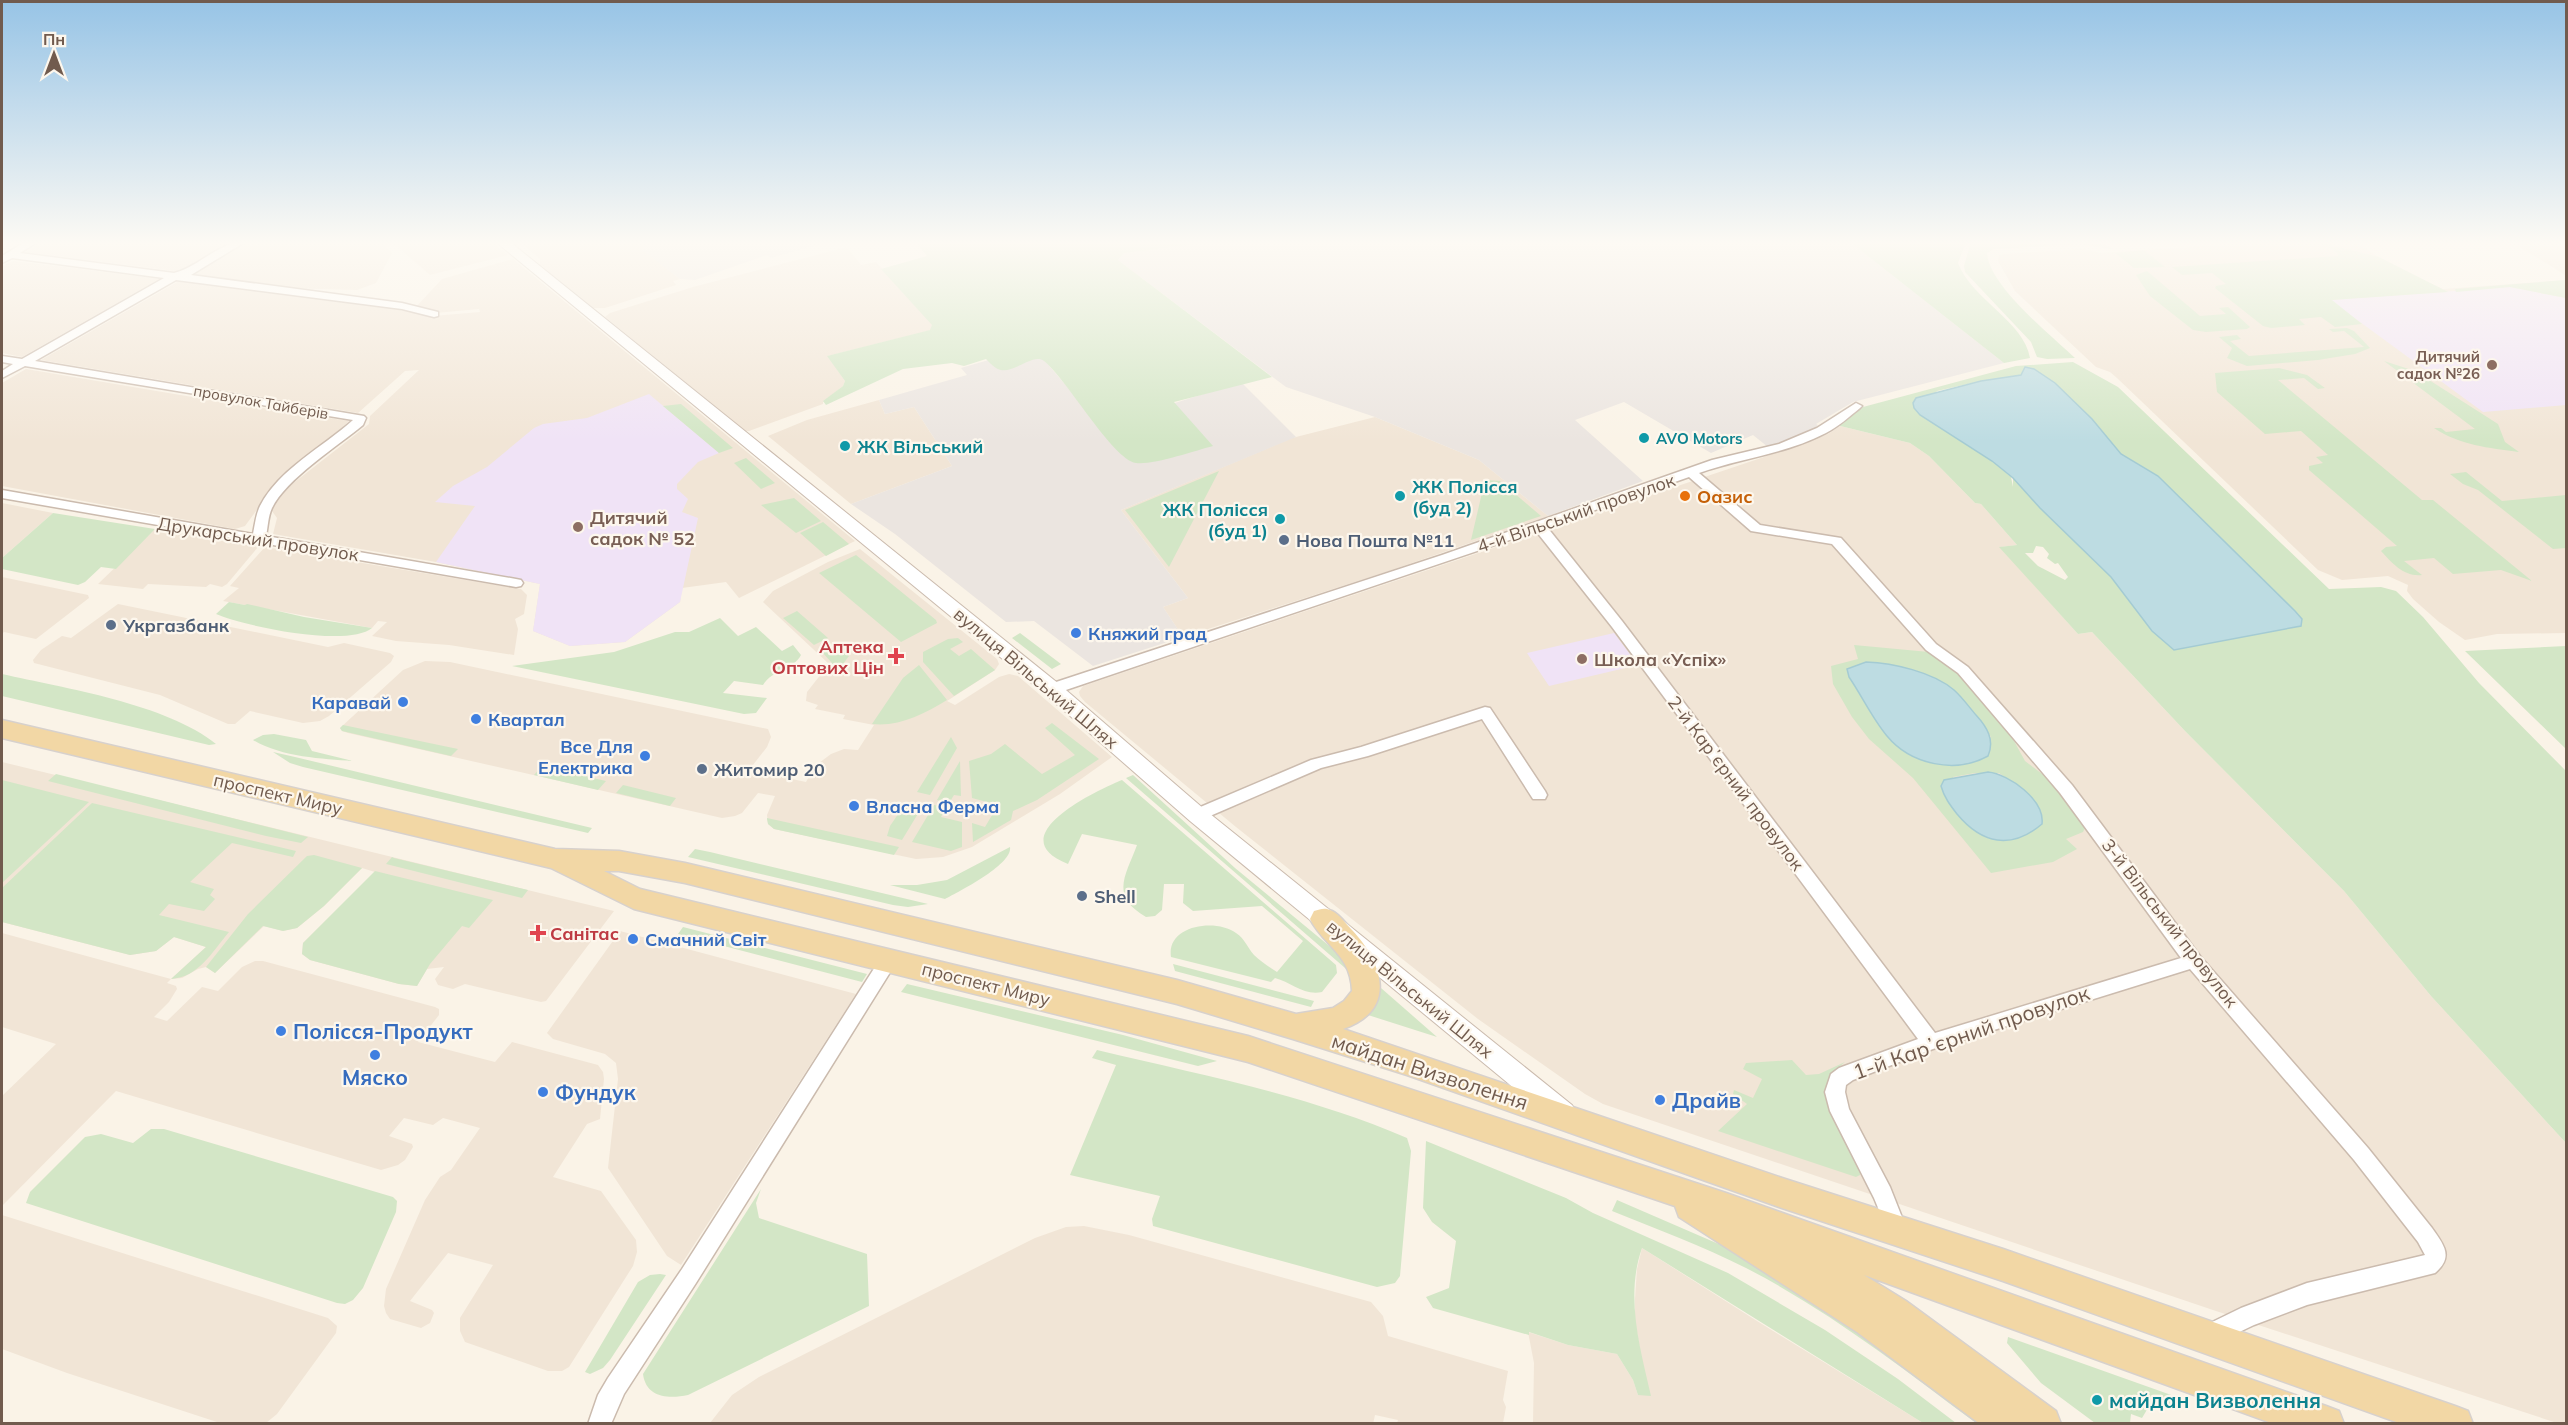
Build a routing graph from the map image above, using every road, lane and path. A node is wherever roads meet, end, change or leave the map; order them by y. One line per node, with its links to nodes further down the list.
1 (118, 308): 6 (street)
2 (412, 308): 4 (street)
3 (584, 308): 14 (street, вулиця Вільський Шлях)
4 (434, 314)
5 (2, 359): 6 (street, провулок Тайберів)
6 (24, 362): 7 (street); 12 (street, провулок Тайберів)
7 (2, 375)
8 (1856, 406): 9 (street, 4-й Вільський провулок)
9 (1692, 473): 11 (street, 4-й Вільський провулок); 21 (street, 3-й Вільський провулок)
10 (2, 494): 12 (street, Друкарський провулок)
11 (1539, 526): 14 (street, 4-й Вільський провулок); 23 (street, 2-й Карʼєрний провулок)
12 (259, 539): 13 (street, Друкарський провулок)
13 (516, 583)
14 (1052, 689): 17 (street, вулиця Вільський Шлях)
15 (2, 729): 18 (main road, проспект Миру)
16 (1539, 795): 17 (street)
17 (1197, 815): 19 (street, вулиця Вільський Шлях)
18 (555, 859): 20 (main road, проспект Миру); 22 (main road, проспект Миру)
19 (1324, 919): 22 (main road); 25 (street, вулиця Вільський Шлях)
20 (888, 961): 24 (main road, проспект Миру); 31 (street)
21 (2194, 961): 23 (street, 1-й Карʼєрний провулок); 30 (street, 3-й Вільський провулок)
22 (1293, 1026): 25 (main road, майдан Визволення)
23 (1931, 1042): 29 (street, 1-й Карʼєрний провулок)
24 (1420, 1106): 27 (main road, майдан Визволення)
25 (1568, 1117): 26 (main road, майдан Визволення); 27 (main road, майдан Визволення)
26 (1616, 1134): 28 (main road, майдан Визволення); 29 (main road, майдан Визволення)
27 (1665, 1188): 28 (main road, майдан Визволення); 32 (main road, майдан Визволення)
28 (1726, 1208): 33 (main road, майдан Визволення); 34 (main road, майдан Визволення)
29 (1897, 1231): 30 (main road, майдан Визволення)
30 (2206, 1337): 35 (main road, майдан Визволення)
31 (599, 1424)
32 (2011, 1424)
33 (2043, 1424)
34 (2326, 1424)
35 (2455, 1424)

